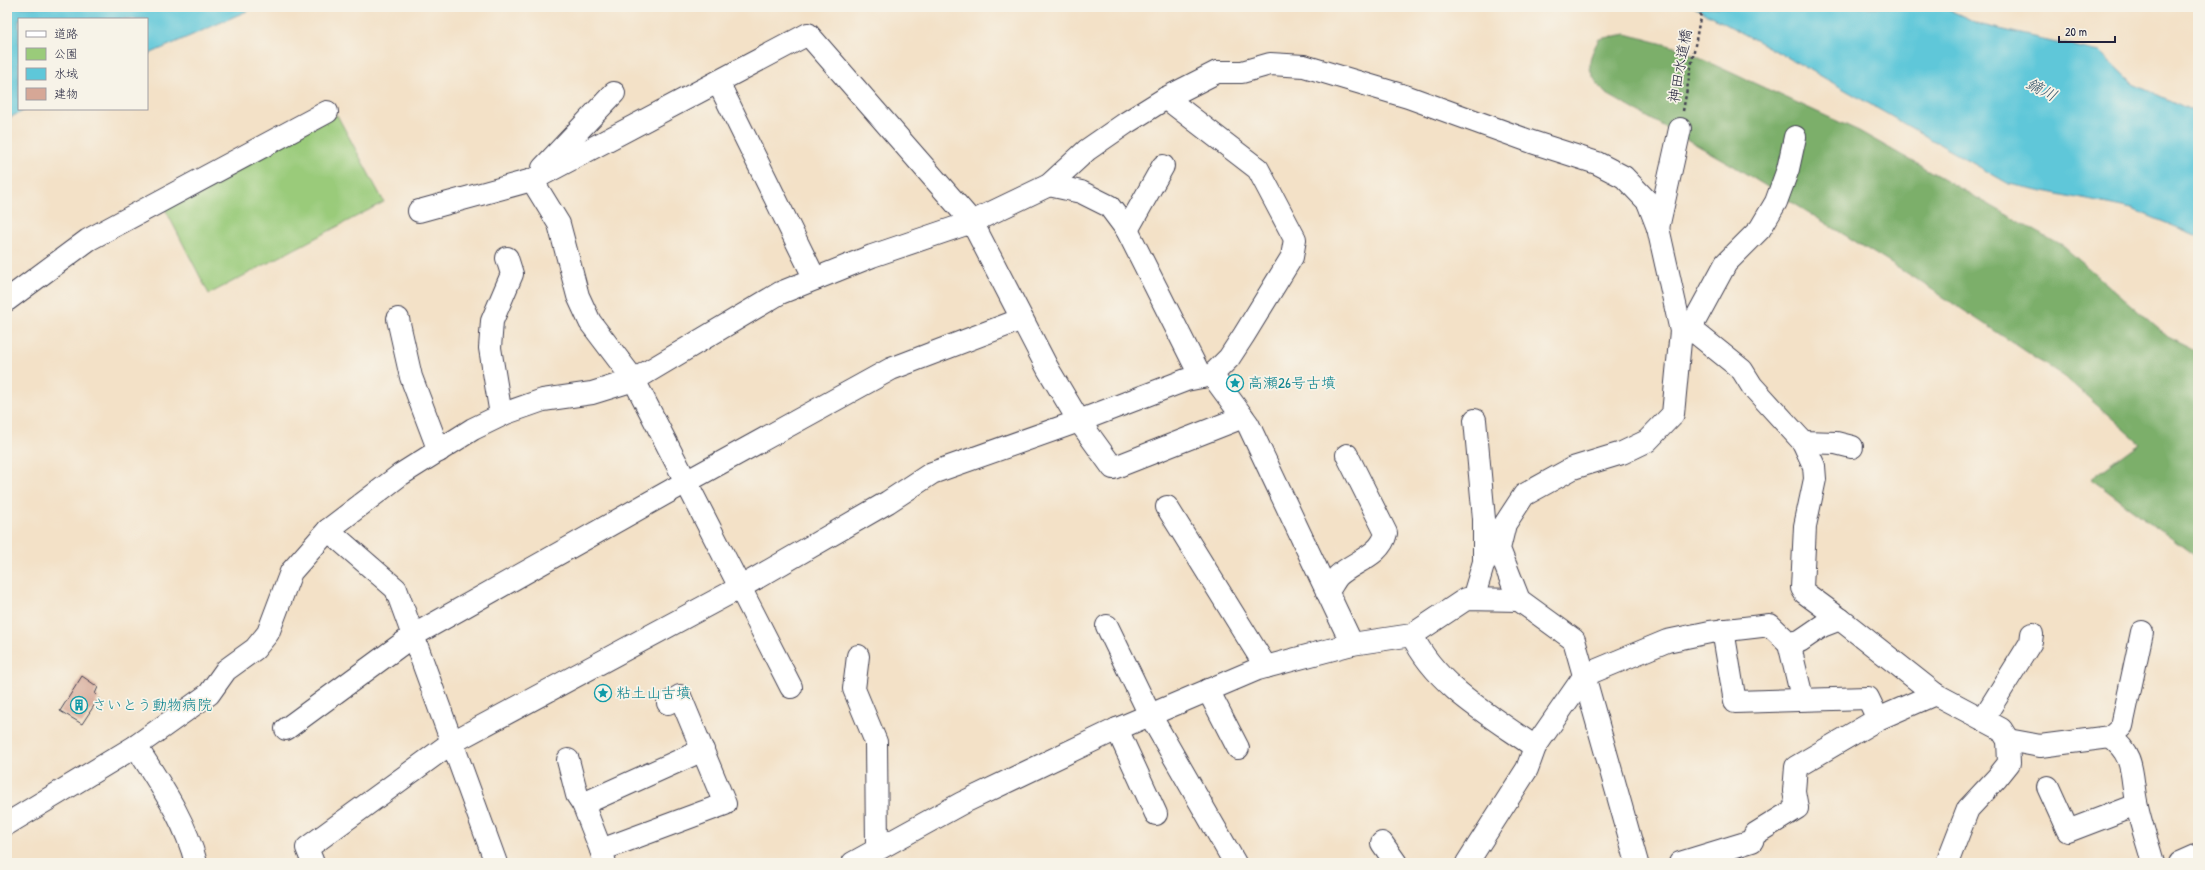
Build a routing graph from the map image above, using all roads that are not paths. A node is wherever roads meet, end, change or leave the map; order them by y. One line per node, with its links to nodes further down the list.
1 (718, 82): 8 (street); 11 (street); 15 (street)
2 (614, 93): 8 (street)
3 (1166, 98): 9 (street); 12 (street); 20 (street)
4 (327, 112): 16 (street)
5 (1680, 129): 12 (street)
6 (1795, 136): 19 (street)
7 (1162, 166): 13 (street)
8 (532, 180): 10 (street); 21 (street)
9 (1049, 185): 11 (street); 13 (street)
10 (419, 211)
11 (972, 222): 15 (street); 18 (street)
12 (1658, 228): 19 (street)
13 (1127, 230): 20 (street)
14 (507, 258): 22 (street)
15 (815, 279): 21 (street)
16 (7, 300)
17 (398, 319): 28 (street)
18 (1022, 319): 25 (street); 30 (street)
19 (1681, 331): 26 (street); 36 (street)
20 (1207, 376): 23 (street); 25 (street)
21 (634, 380): 22 (street); 30 (street)
22 (501, 415): 28 (street)
23 (1243, 417): 25 (street); 34 (street)
24 (1475, 420): 35 (street)
25 (1079, 421): 33 (street)
26 (1804, 442): 27 (street); 37 (street)
27 (1852, 447)
28 (439, 450): 32 (street)
29 (1347, 455): 34 (street)
30 (686, 482): 33 (street); 42 (street)
31 (1168, 508): 47 (street)
32 (328, 530): 42 (street); 62 (street)
33 (741, 586): 49 (street); 61 (street)
34 (1328, 592): 45 (street)
35 (1473, 599): 36 (street); 43 (street)
36 (1519, 600): 48 (street)
37 (1840, 619): 44 (street); 51 (street)
38 (1107, 626): 54 (street)
39 (1724, 630): 44 (street); 48 (street); 52 (street)
40 (2142, 632): 59 (street)
41 (2032, 634): 56 (street)
42 (414, 635): 57 (street); 61 (street)
43 (1412, 635): 45 (street); 63 (street)
44 (1789, 643): 52 (street)
45 (1352, 644): 47 (street)
46 (858, 656): 75 (street)
47 (1266, 667): 50 (street)
48 (1585, 675): 63 (street); 82 (street)
49 (791, 687)
50 (1208, 690): 54 (street); 64 (street)
51 (1935, 694): 55 (street); 56 (street)
52 (1800, 699): 55 (street)
53 (668, 702): 65 (street)
54 (1150, 715): 58 (street); 79 (street)
55 (1878, 718): 83 (street)
56 (1983, 719): 60 (street)
57 (286, 729)
58 (1117, 729): 70 (street); 75 (street)
59 (2110, 737): 60 (street); 69 (street)
60 (2008, 740): 84 (street)
61 (451, 743): 77 (street); 78 (street)
62 (136, 746): 71 (street); 76 (street)
63 (1535, 747): 81 (street)
64 (1238, 748)
65 (703, 750): 68 (street); 74 (street)
66 (568, 760): 68 (street)
67 (2048, 787): 69 (street)
68 (583, 804): 74 (street)
69 (2136, 805): 85 (street)
70 (1156, 814)
71 (7, 824)
72 (1382, 842): 80 (street)
73 (2198, 855): 86 (street)
74 (603, 857)
75 (866, 857)
76 (196, 863)
77 (313, 863)
78 (496, 863)
79 (1235, 863)
80 (1396, 863)
81 (1467, 863)
82 (1637, 863)
83 (1680, 863)
84 (1947, 863)
85 (2154, 863)
86 (2180, 863)

